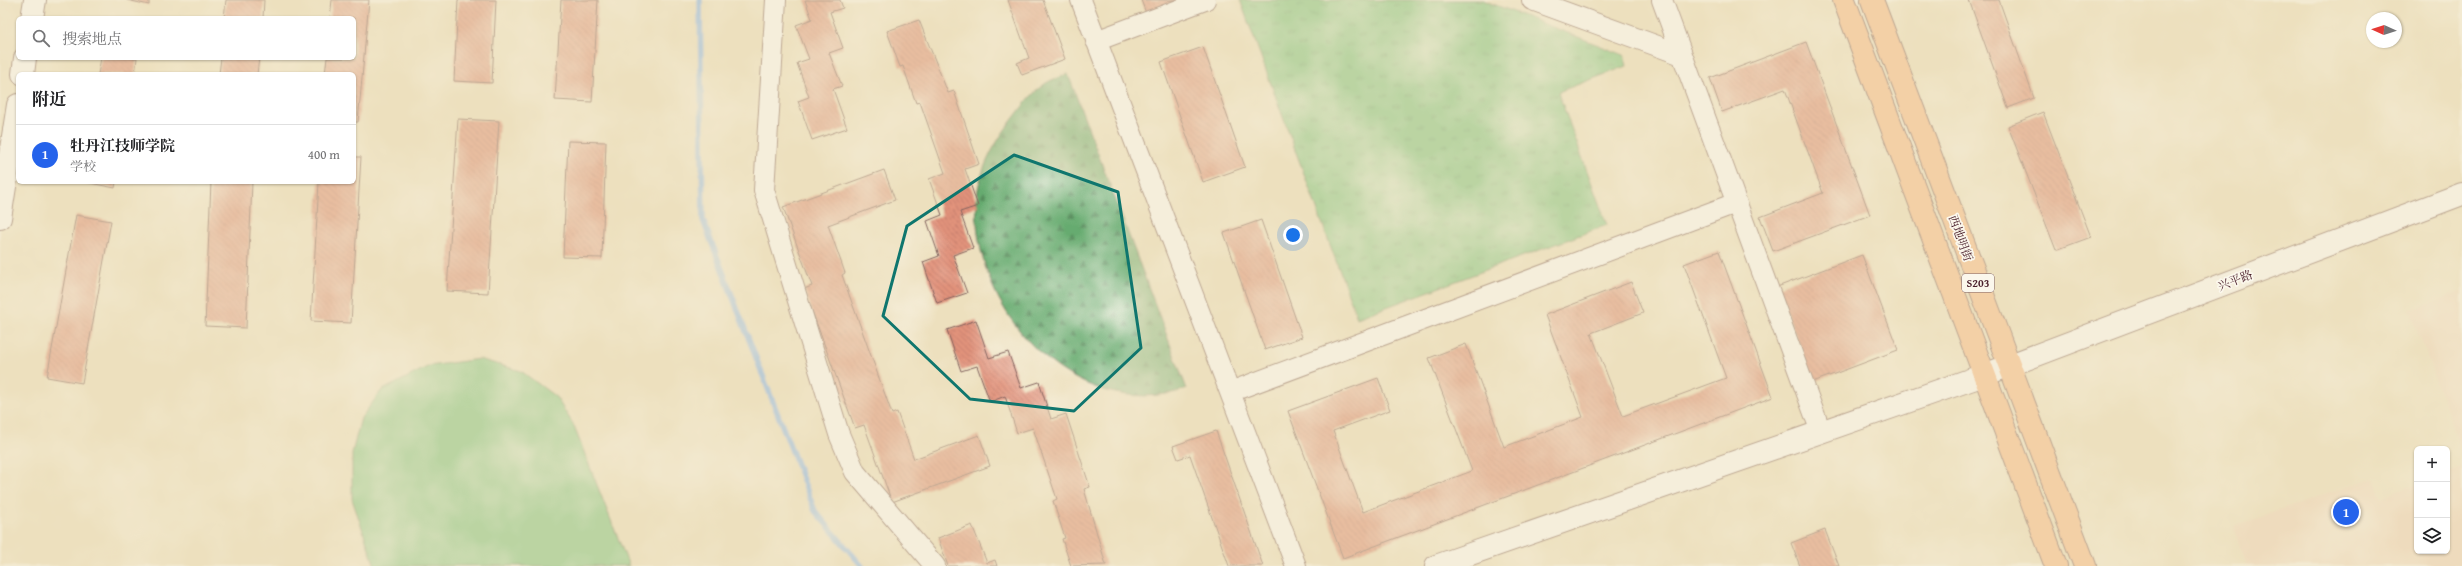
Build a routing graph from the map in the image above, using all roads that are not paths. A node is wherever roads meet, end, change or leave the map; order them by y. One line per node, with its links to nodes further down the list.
1 (35, 0): 9 (street)
2 (776, 0): 22 (street)
3 (1081, 0): 10 (street)
4 (1206, 0): 10 (street)
5 (1532, 0): 11 (street)
6 (1662, 0): 11 (street)
7 (1844, 0): 19 (main road, S203)
8 (1872, 0): 18 (main road, 西地明街 / S203)
9 (32, 16)
10 (1096, 41): 20 (street)
11 (1682, 55): 16 (street)
12 (25, 60): 13 (street)
13 (23, 72)
14 (16, 118): 17 (street)
15 (2462, 194): 18 (street, 兴平路)
16 (1736, 202): 20 (street); 21 (street)
17 (0, 218)
18 (2008, 365): 19 (street, 兴平路); 26 (main road, 西地明街 / S203)
19 (1984, 374): 21 (street, 兴平路); 25 (main road, S203)
20 (1230, 392): 23 (street)
21 (1821, 432): 24 (street, 兴平路)
22 (935, 566)
23 (1296, 566)
24 (1436, 566)
25 (2056, 566)
26 (2085, 566)

